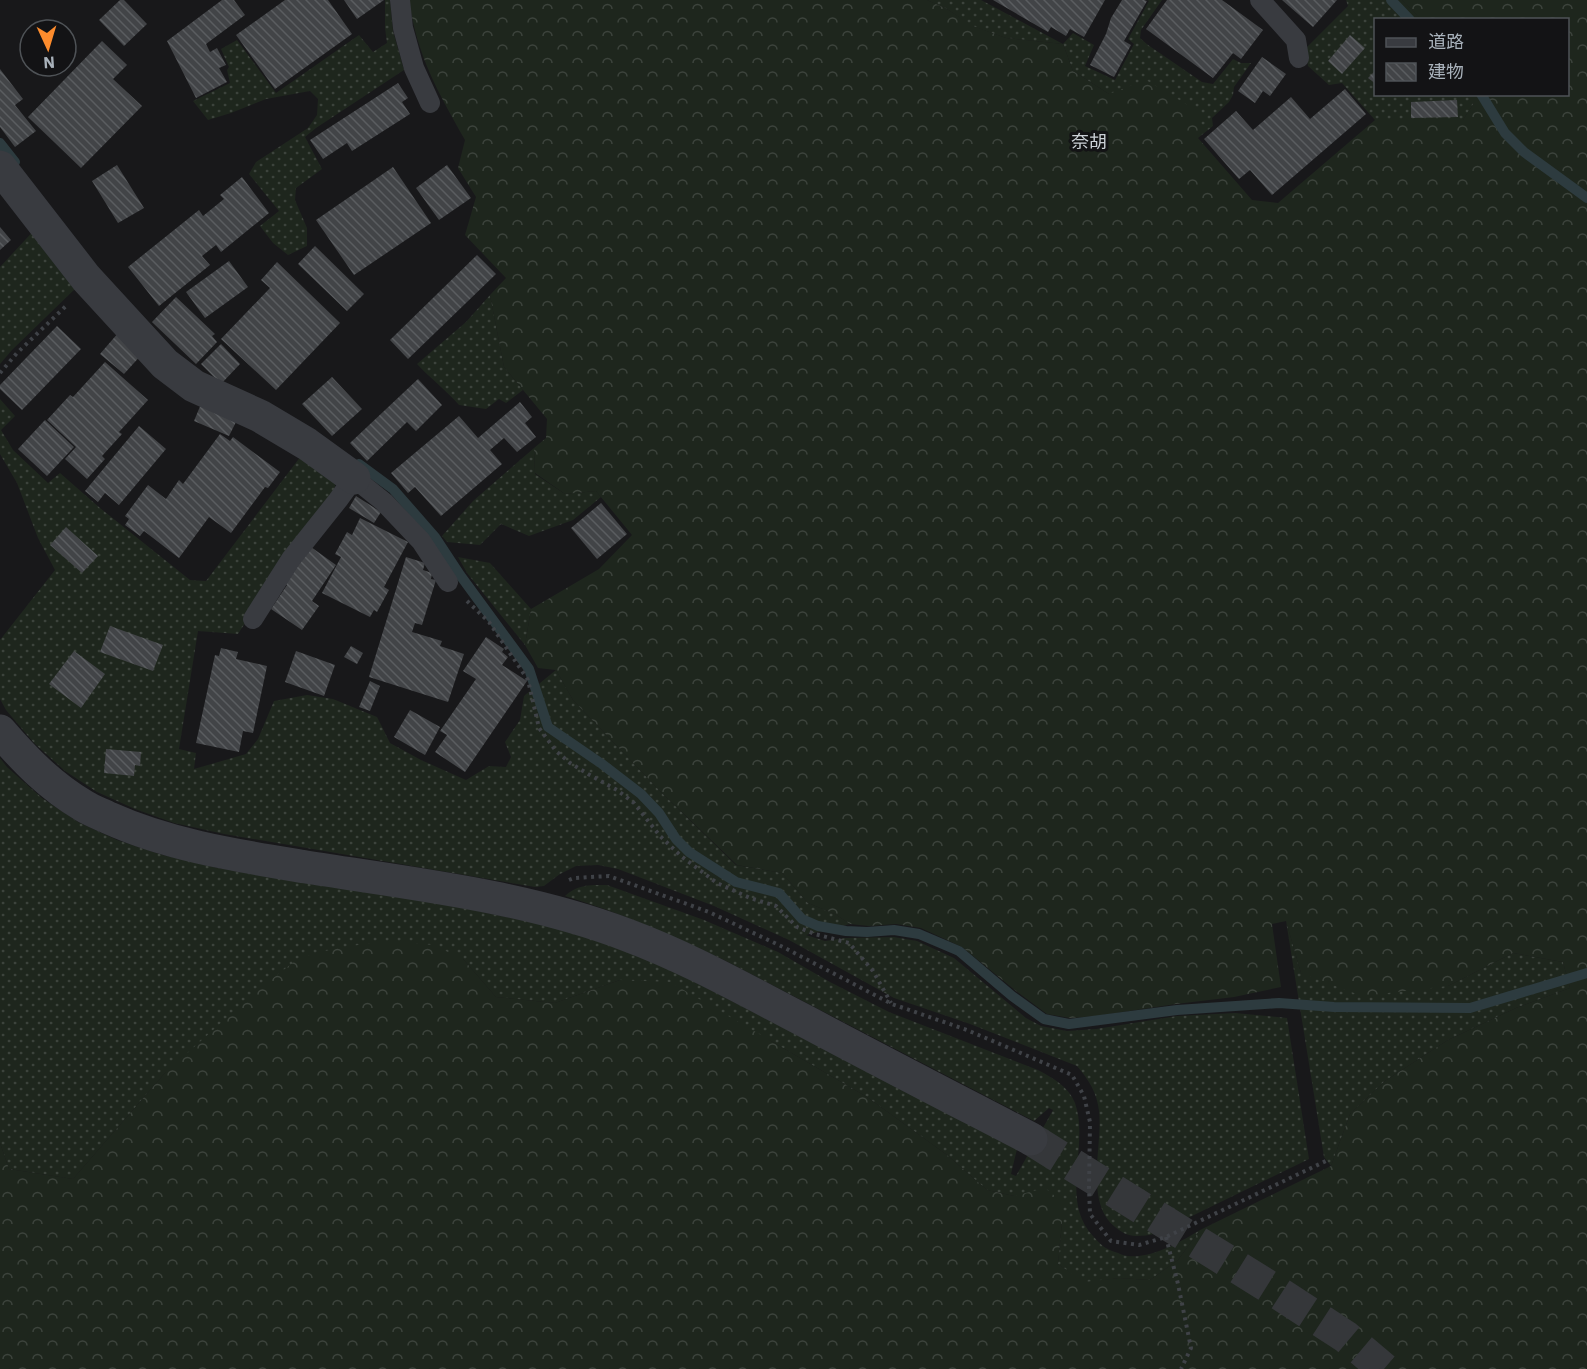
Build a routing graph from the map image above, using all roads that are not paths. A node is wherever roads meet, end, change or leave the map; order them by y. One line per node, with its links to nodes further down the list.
1 (400, 0): 4 (lane)
2 (1260, 0): 3 (lane)
3 (1299, 58)
4 (430, 103)
5 (0, 166): 6 (street)
6 (354, 478): 7 (lane); 8 (lane)
7 (448, 582)
8 (253, 619)
9 (0, 730): 10 (street)
10 (1031, 1139)

